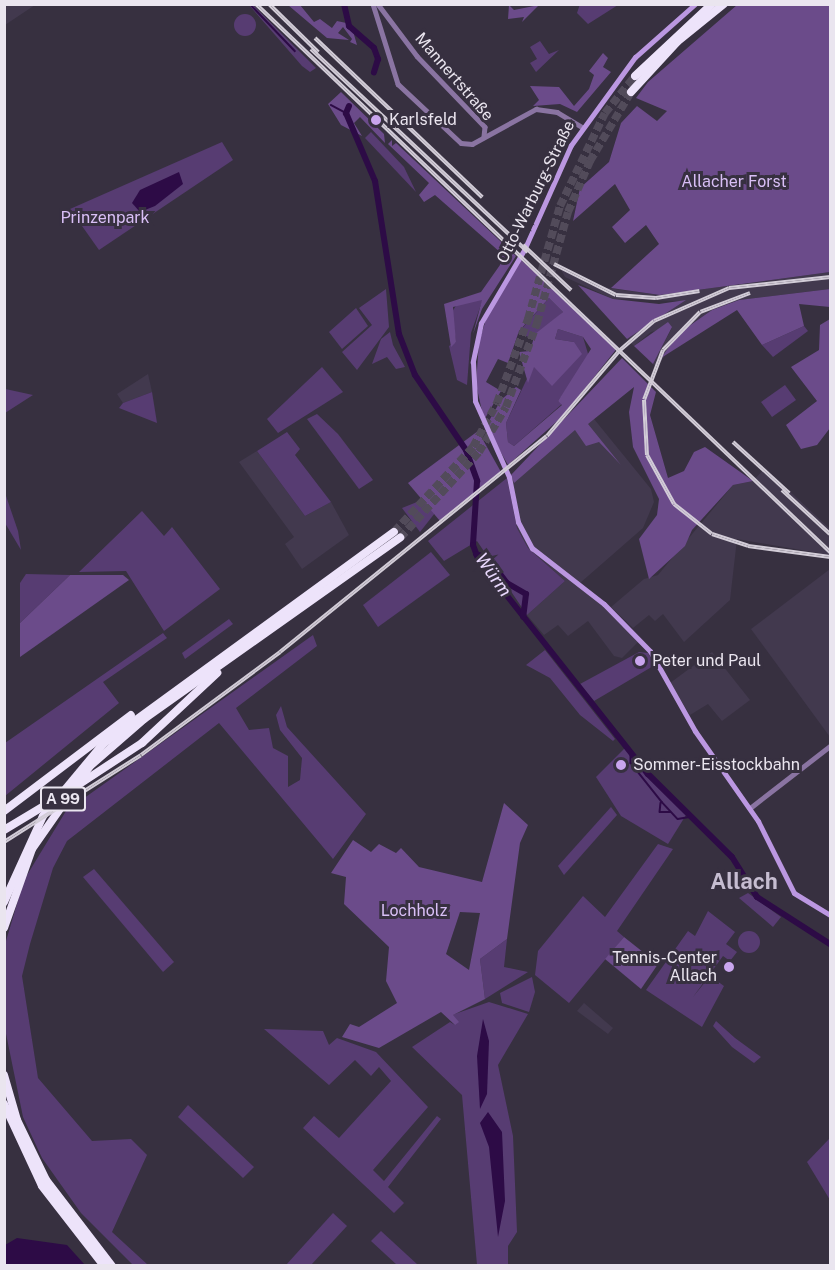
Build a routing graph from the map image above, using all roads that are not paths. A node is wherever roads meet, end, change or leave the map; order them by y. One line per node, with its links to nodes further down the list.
1 (373, 4): 11 (street)
2 (378, 4): 9 (street, Mannertstraße)
3 (695, 4): 10 (main road, Otto-Warburg-Straße)
4 (712, 4): 6 (highway)
5 (724, 4): 7 (highway)
6 (635, 76)
7 (631, 92)
8 (503, 126): 9 (street); 10 (street); 11 (street)
9 (485, 127): 11 (street, Mannertstraße)
10 (582, 128): 15 (main road, Otto-Warburg-Straße)
11 (484, 137)
12 (236, 656): 13 (highway, A 99); 17 (highway, A 99); 20 (highway, A 99)
13 (161, 699): 16 (highway, A 99); 18 (highway, A 99)
14 (831, 746): 15 (street)
15 (750, 808): 19 (main road, Otto-Warburg-Straße)
16 (4, 811)
17 (4, 830)
18 (4, 902)
19 (831, 915)
20 (4, 928)
21 (4, 1075): 24 (highway)
22 (4, 1104): 23 (highway)
23 (104, 1266)
24 (112, 1266)

